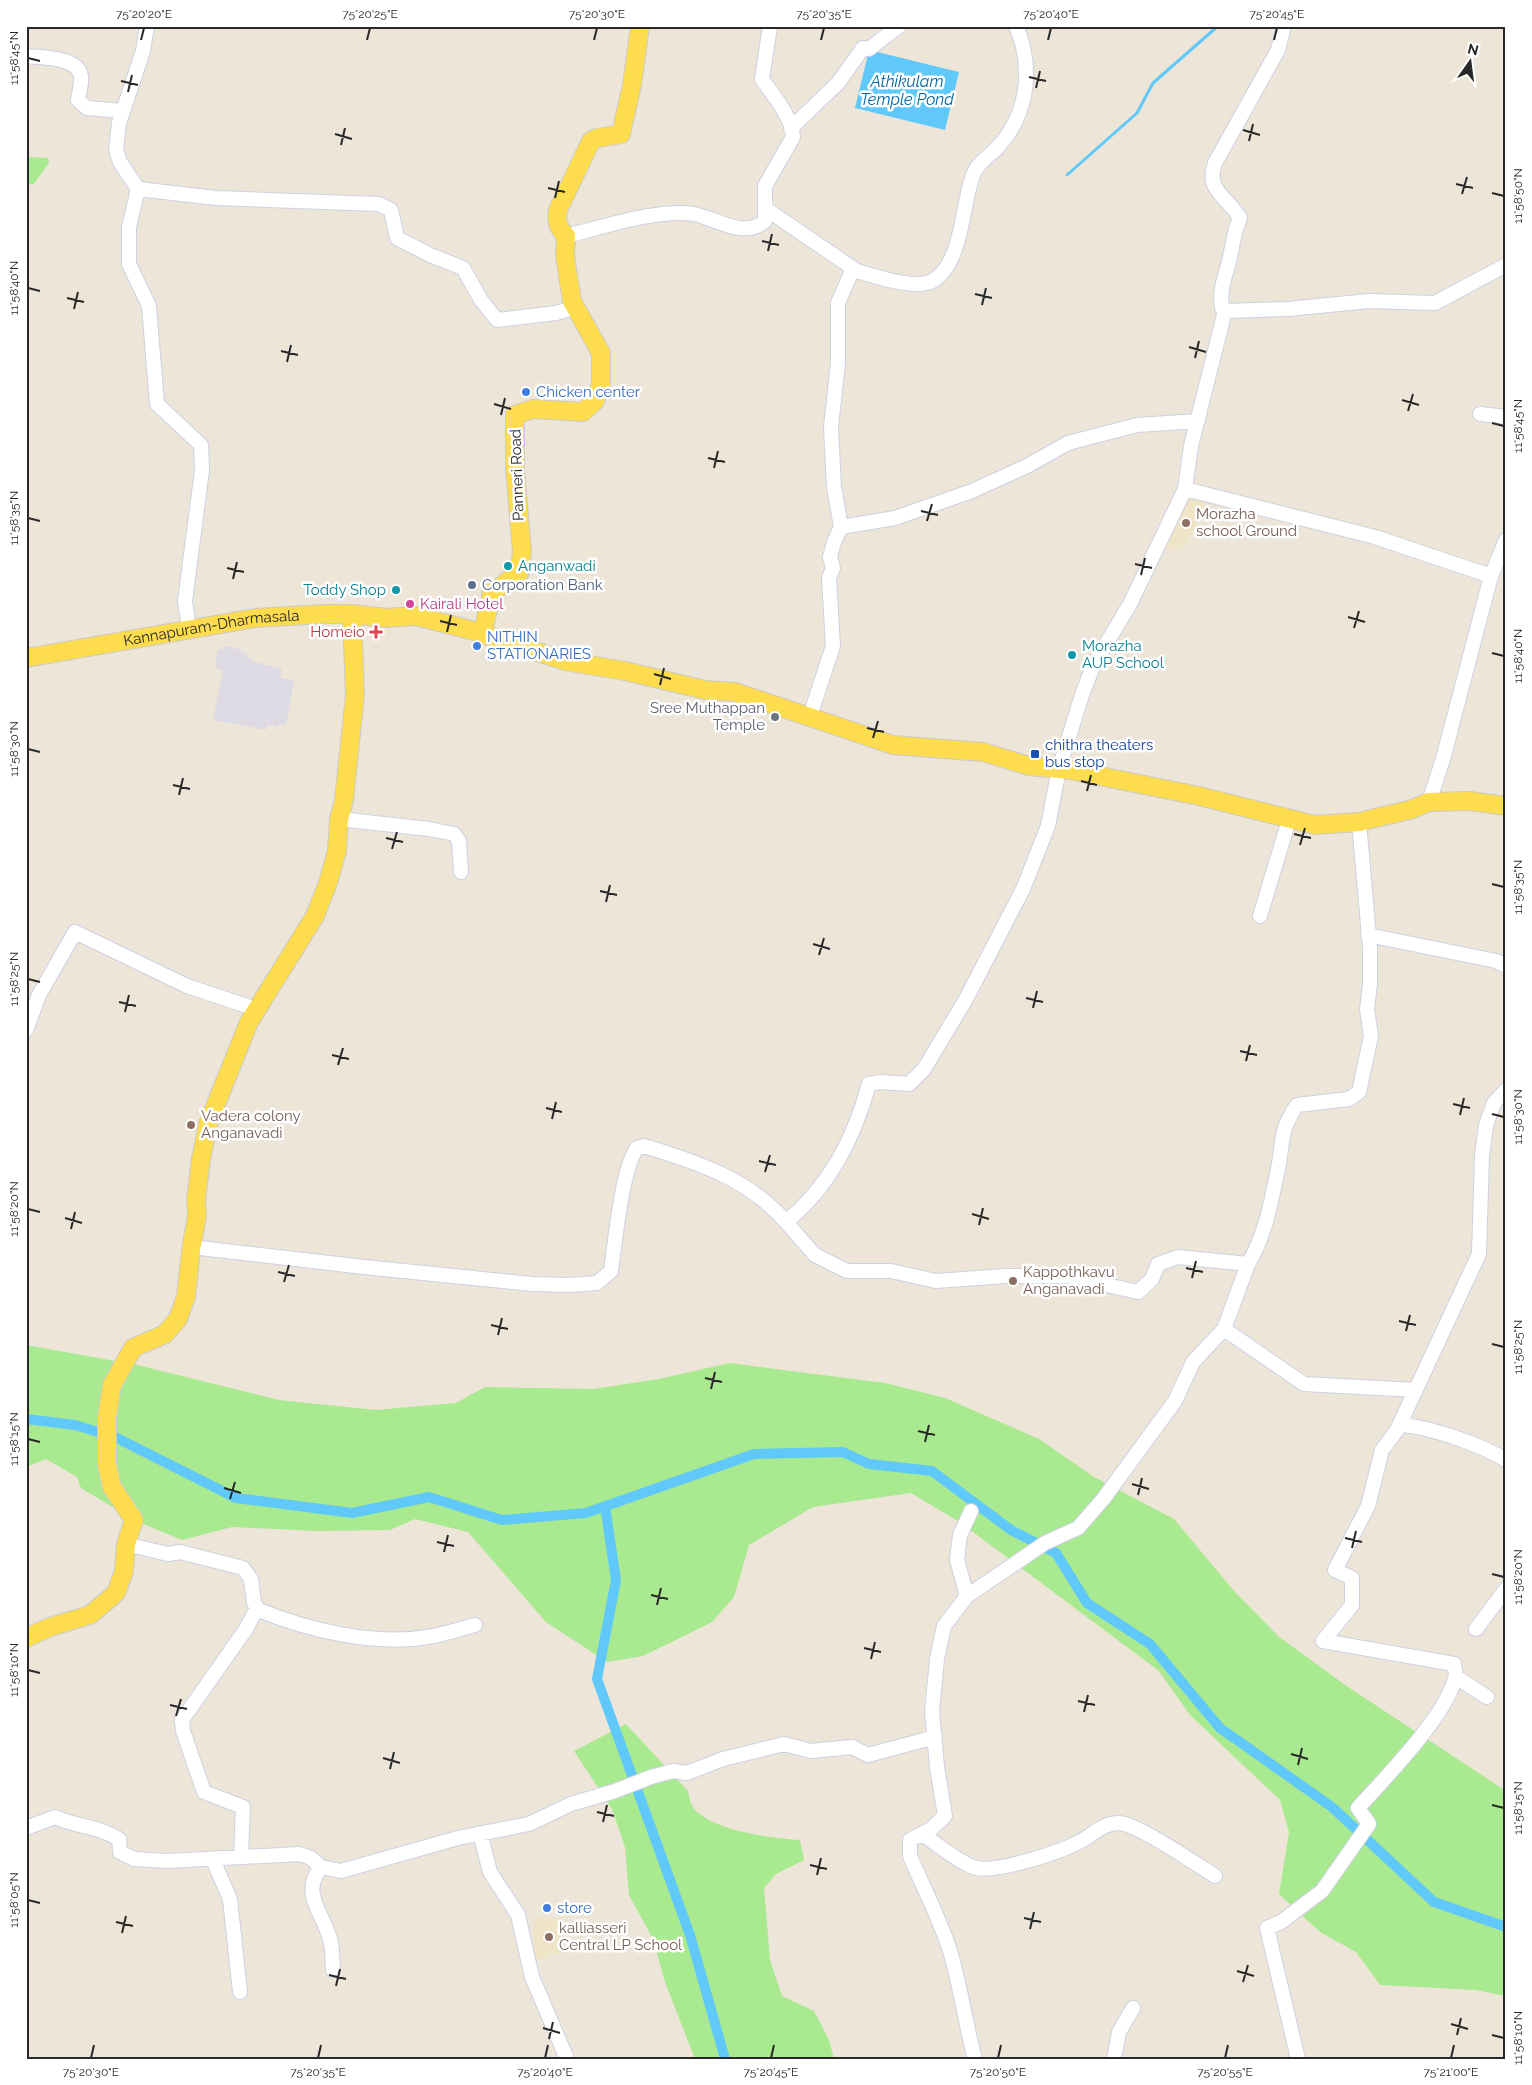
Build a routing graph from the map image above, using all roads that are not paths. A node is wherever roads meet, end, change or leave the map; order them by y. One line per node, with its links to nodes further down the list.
1 (147, 26): 8 (street)
2 (640, 26): 12 (main road, Panneri Road)
3 (770, 26): 9 (street)
4 (899, 26): 9 (street)
5 (1016, 26): 14 (street)
6 (1284, 26): 16 (street)
7 (26, 56): 8 (street)
8 (123, 111): 10 (street)
9 (791, 128): 11 (street)
10 (138, 189): 15 (street); 25 (street)
11 (766, 209): 12 (street); 14 (street)
12 (566, 236): 15 (main road, Panneri Road)
13 (1506, 265): 16 (street)
14 (857, 271): 21 (street)
15 (576, 307): 26 (main road, Panneri Road)
16 (1227, 311): 19 (street)
17 (1480, 414): 18 (street)
18 (1506, 417)
19 (1198, 421): 20 (street); 21 (street)
20 (1185, 489): 23 (street); 29 (street)
21 (842, 527): 28 (street)
22 (1506, 540): 23 (street)
23 (1491, 576): 30 (street)
24 (352, 614): 25 (main road, Kannapuram-Dharmasala); 26 (main road, Kannapuram-Dharmasala); 32 (main road)
25 (189, 629): 27 (main road, Kannapuram-Dharmasala)
26 (482, 634): 28 (main road, Kannapuram-Dharmasala)
27 (26, 658)
28 (810, 716): 29 (main road, Kannapuram-Dharmasala)
29 (1059, 769): 33 (main road, Kannapuram-Dharmasala); 42 (street)
30 (1429, 802): 31 (main road, Kannapuram-Dharmasala); 34 (main road, Kannapuram-Dharmasala)
31 (1506, 806)
32 (339, 819): 35 (street); 39 (main road)
33 (1289, 820): 34 (main road, Kannapuram-Dharmasala); 36 (street)
34 (1359, 822): 37 (street)
35 (461, 872)
36 (1260, 916)
37 (1368, 935): 38 (street); 44 (street)
38 (1506, 966)
39 (256, 1009): 40 (street); 43 (main road)
40 (26, 1030)
41 (1506, 1090): 46 (street)
42 (786, 1222): 43 (street); 44 (street)
43 (191, 1247): 50 (main road)
44 (1248, 1264): 45 (street)
45 (1224, 1329): 46 (street); 52 (street)
46 (1416, 1390): 47 (street)
47 (1400, 1425): 48 (street); 57 (street)
48 (1506, 1460)
49 (971, 1511): 52 (street)
50 (126, 1544): 53 (street); 56 (main road)
51 (1506, 1589): 55 (street)
52 (967, 1596): 59 (street)
53 (257, 1608): 54 (street); 63 (street)
54 (475, 1625)
55 (1476, 1629)
56 (26, 1638)
57 (1456, 1677): 58 (street); 73 (street)
58 (1487, 1697)
59 (935, 1738): 61 (street); 62 (street)
60 (26, 1828): 64 (street)
61 (480, 1833): 65 (street); 70 (street)
62 (922, 1834): 66 (street); 71 (street)
63 (241, 1856): 64 (street); 65 (street)
64 (213, 1860): 68 (street)
65 (321, 1867): 67 (street)
66 (1215, 1876)
67 (333, 1970)
68 (240, 1992)
69 (1133, 2008): 72 (street)
70 (567, 2059)
71 (975, 2059)
72 (1114, 2059)
73 (1298, 2059)

